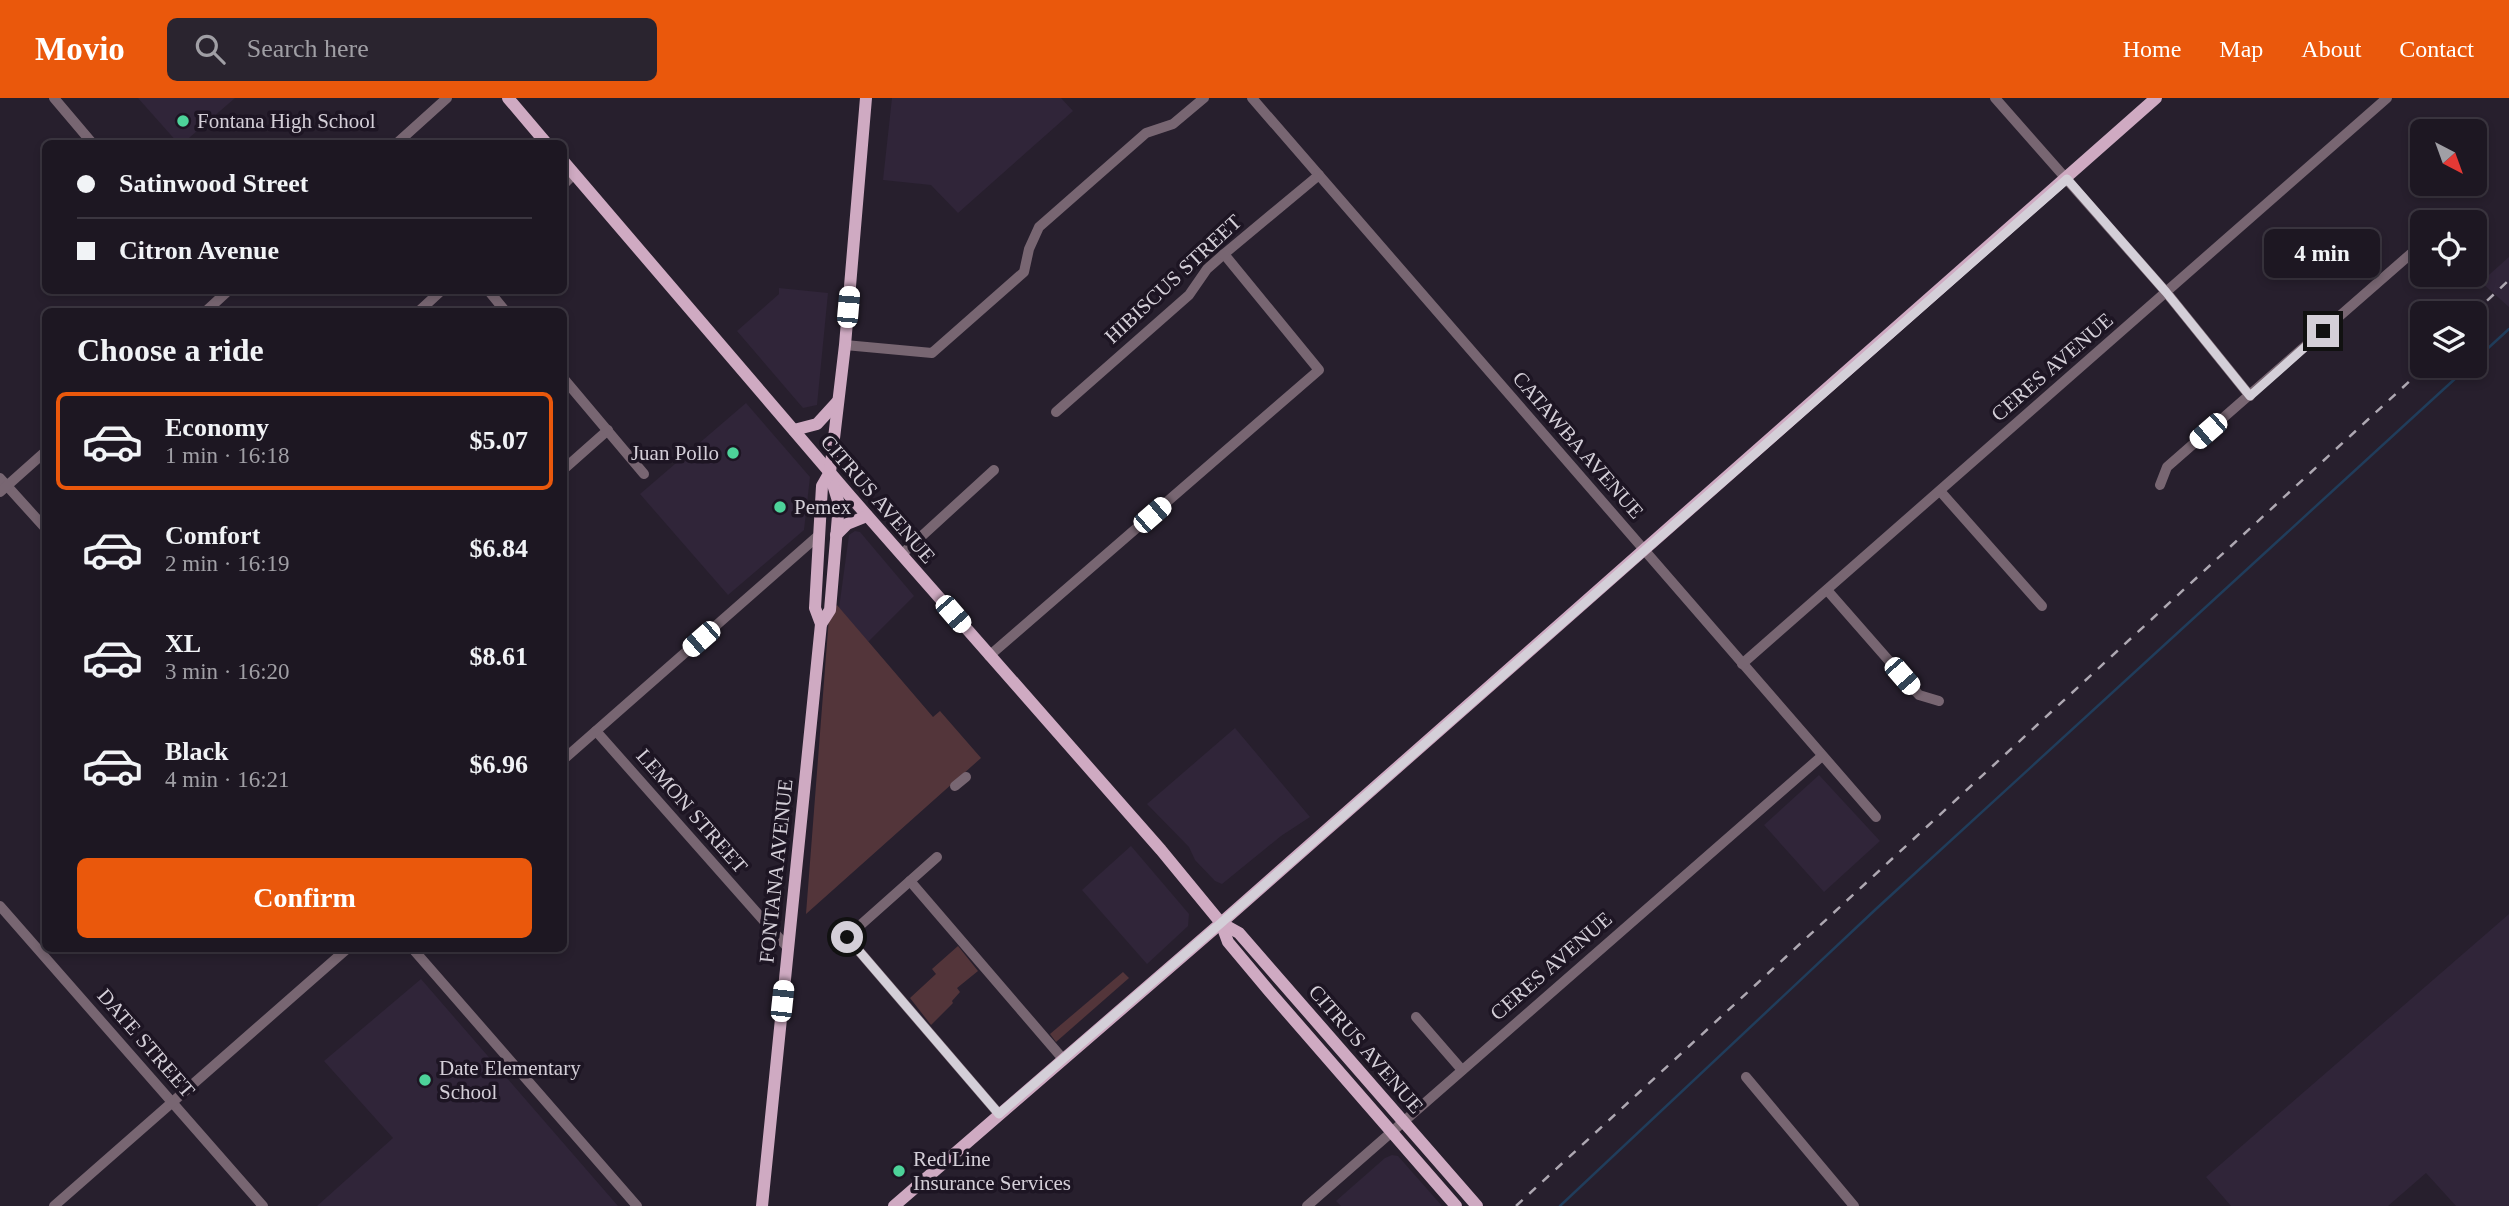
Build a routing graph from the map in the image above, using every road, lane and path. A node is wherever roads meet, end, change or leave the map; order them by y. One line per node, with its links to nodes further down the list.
1 (54, 98): 10 (street)
2 (447, 98): 11 (street)
3 (508, 98): 12 (main road)
4 (866, 98): 27 (main road, FONTANA AVENUE)
5 (1204, 98): 27 (street)
6 (1252, 98): 15 (street, CATAWBA AVENUE)
7 (1995, 98): 16 (street)
8 (2156, 98): 16 (main road)
9 (2387, 98): 20 (street, CERES AVENUE)
10 (90, 140)
11 (400, 140)
12 (544, 140)
13 (567, 166): 14 (main road, CITRUS AVENUE)
14 (574, 174): 17 (street); 33 (main road, CITRUS AVENUE)
15 (1318, 175): 18 (street, HIBISCUS STREET); 46 (street, CATAWBA AVENUE)
16 (2067, 179): 20 (street); 46 (main road)
17 (567, 181)
18 (1224, 254): 31 (street, HIBISCUS STREET); 51 (street)
19 (2410, 255): 29 (street)
20 (2166, 292): 29 (street); 41 (street, CERES AVENUE)
21 (222, 294): 24 (street)
22 (438, 294): 25 (street)
23 (491, 294): 26 (street)
24 (209, 308)
25 (422, 308)
26 (503, 308)
27 (845, 345): 30 (main road, FONTANA AVENUE)
28 (567, 382): 32 (street)
29 (2250, 396): 40 (street)
30 (838, 400): 33 (main road); 37 (main road, FONTANA AVENUE)
31 (1056, 412)
32 (608, 430): 35 (street); 38 (street)
33 (794, 430): 37 (main road, CITRUS AVENUE)
34 (42, 454): 39 (street)
35 (567, 466)
36 (994, 470): 47 (street)
37 (830, 472): 42 (main road, CITRUS AVENUE); 44 (main road, FONTANA AVENUE); 45 (main road, FONTANA AVENUE)
38 (644, 474)
39 (2, 485): 43 (street)
40 (2160, 485)
41 (1940, 491): 48 (street, CERES AVENUE); 49 (street)
42 (867, 516): 44 (main road); 47 (main road, CITRUS AVENUE)
43 (42, 526)
44 (836, 534): 50 (main road, FONTANA AVENUE)
45 (819, 535): 50 (main road, FONTANA AVENUE); 54 (street)
46 (1644, 551): 52 (street, CATAWBA AVENUE); 63 (main road)
47 (901, 555): 51 (main road, CITRUS AVENUE)
48 (1827, 590): 52 (street, CERES AVENUE); 53 (street)
49 (2042, 607)
50 (821, 624): 64 (main road, FONTANA AVENUE)
51 (989, 656): 63 (main road, CITRUS AVENUE)
52 (1742, 664): 56 (street, CATAWBA AVENUE)
53 (1939, 701)
54 (596, 731): 55 (street); 64 (street, LEMON STREET)
55 (567, 756)
56 (1822, 756): 59 (street, CATAWBA AVENUE); 69 (street, CERES AVENUE)
57 (966, 777): 58 (street)
58 (955, 786)
59 (1875, 817)
60 (937, 857): 61 (street)
61 (910, 881): 68 (street); 72 (street)
62 (0, 906): 71 (street, DATE STREET)
63 (1221, 923): 68 (main road); 73 (main road, CITRUS AVENUE); 74 (main road, CITRUS AVENUE)
64 (788, 948): 78 (main road, FONTANA AVENUE)
65 (343, 952): 71 (street)
66 (415, 952): 77 (street)
67 (1416, 1017): 69 (street)
68 (1063, 1059): 72 (main road)
69 (1462, 1070): 73 (street, CERES AVENUE)
70 (1746, 1077): 83 (street)
71 (173, 1102): 75 (street); 76 (street, DATE STREET)
72 (999, 1114): 79 (main road)
73 (1404, 1121): 74 (street, CERES AVENUE); 82 (main road, CITRUS AVENUE)
74 (1392, 1131): 80 (street, CERES AVENUE); 81 (main road, CITRUS AVENUE)
75 (54, 1206)
76 (263, 1206)
77 (637, 1206)
78 (762, 1206)
79 (894, 1206)
80 (1307, 1206)
81 (1456, 1206)
82 (1477, 1206)
83 (1854, 1206)

